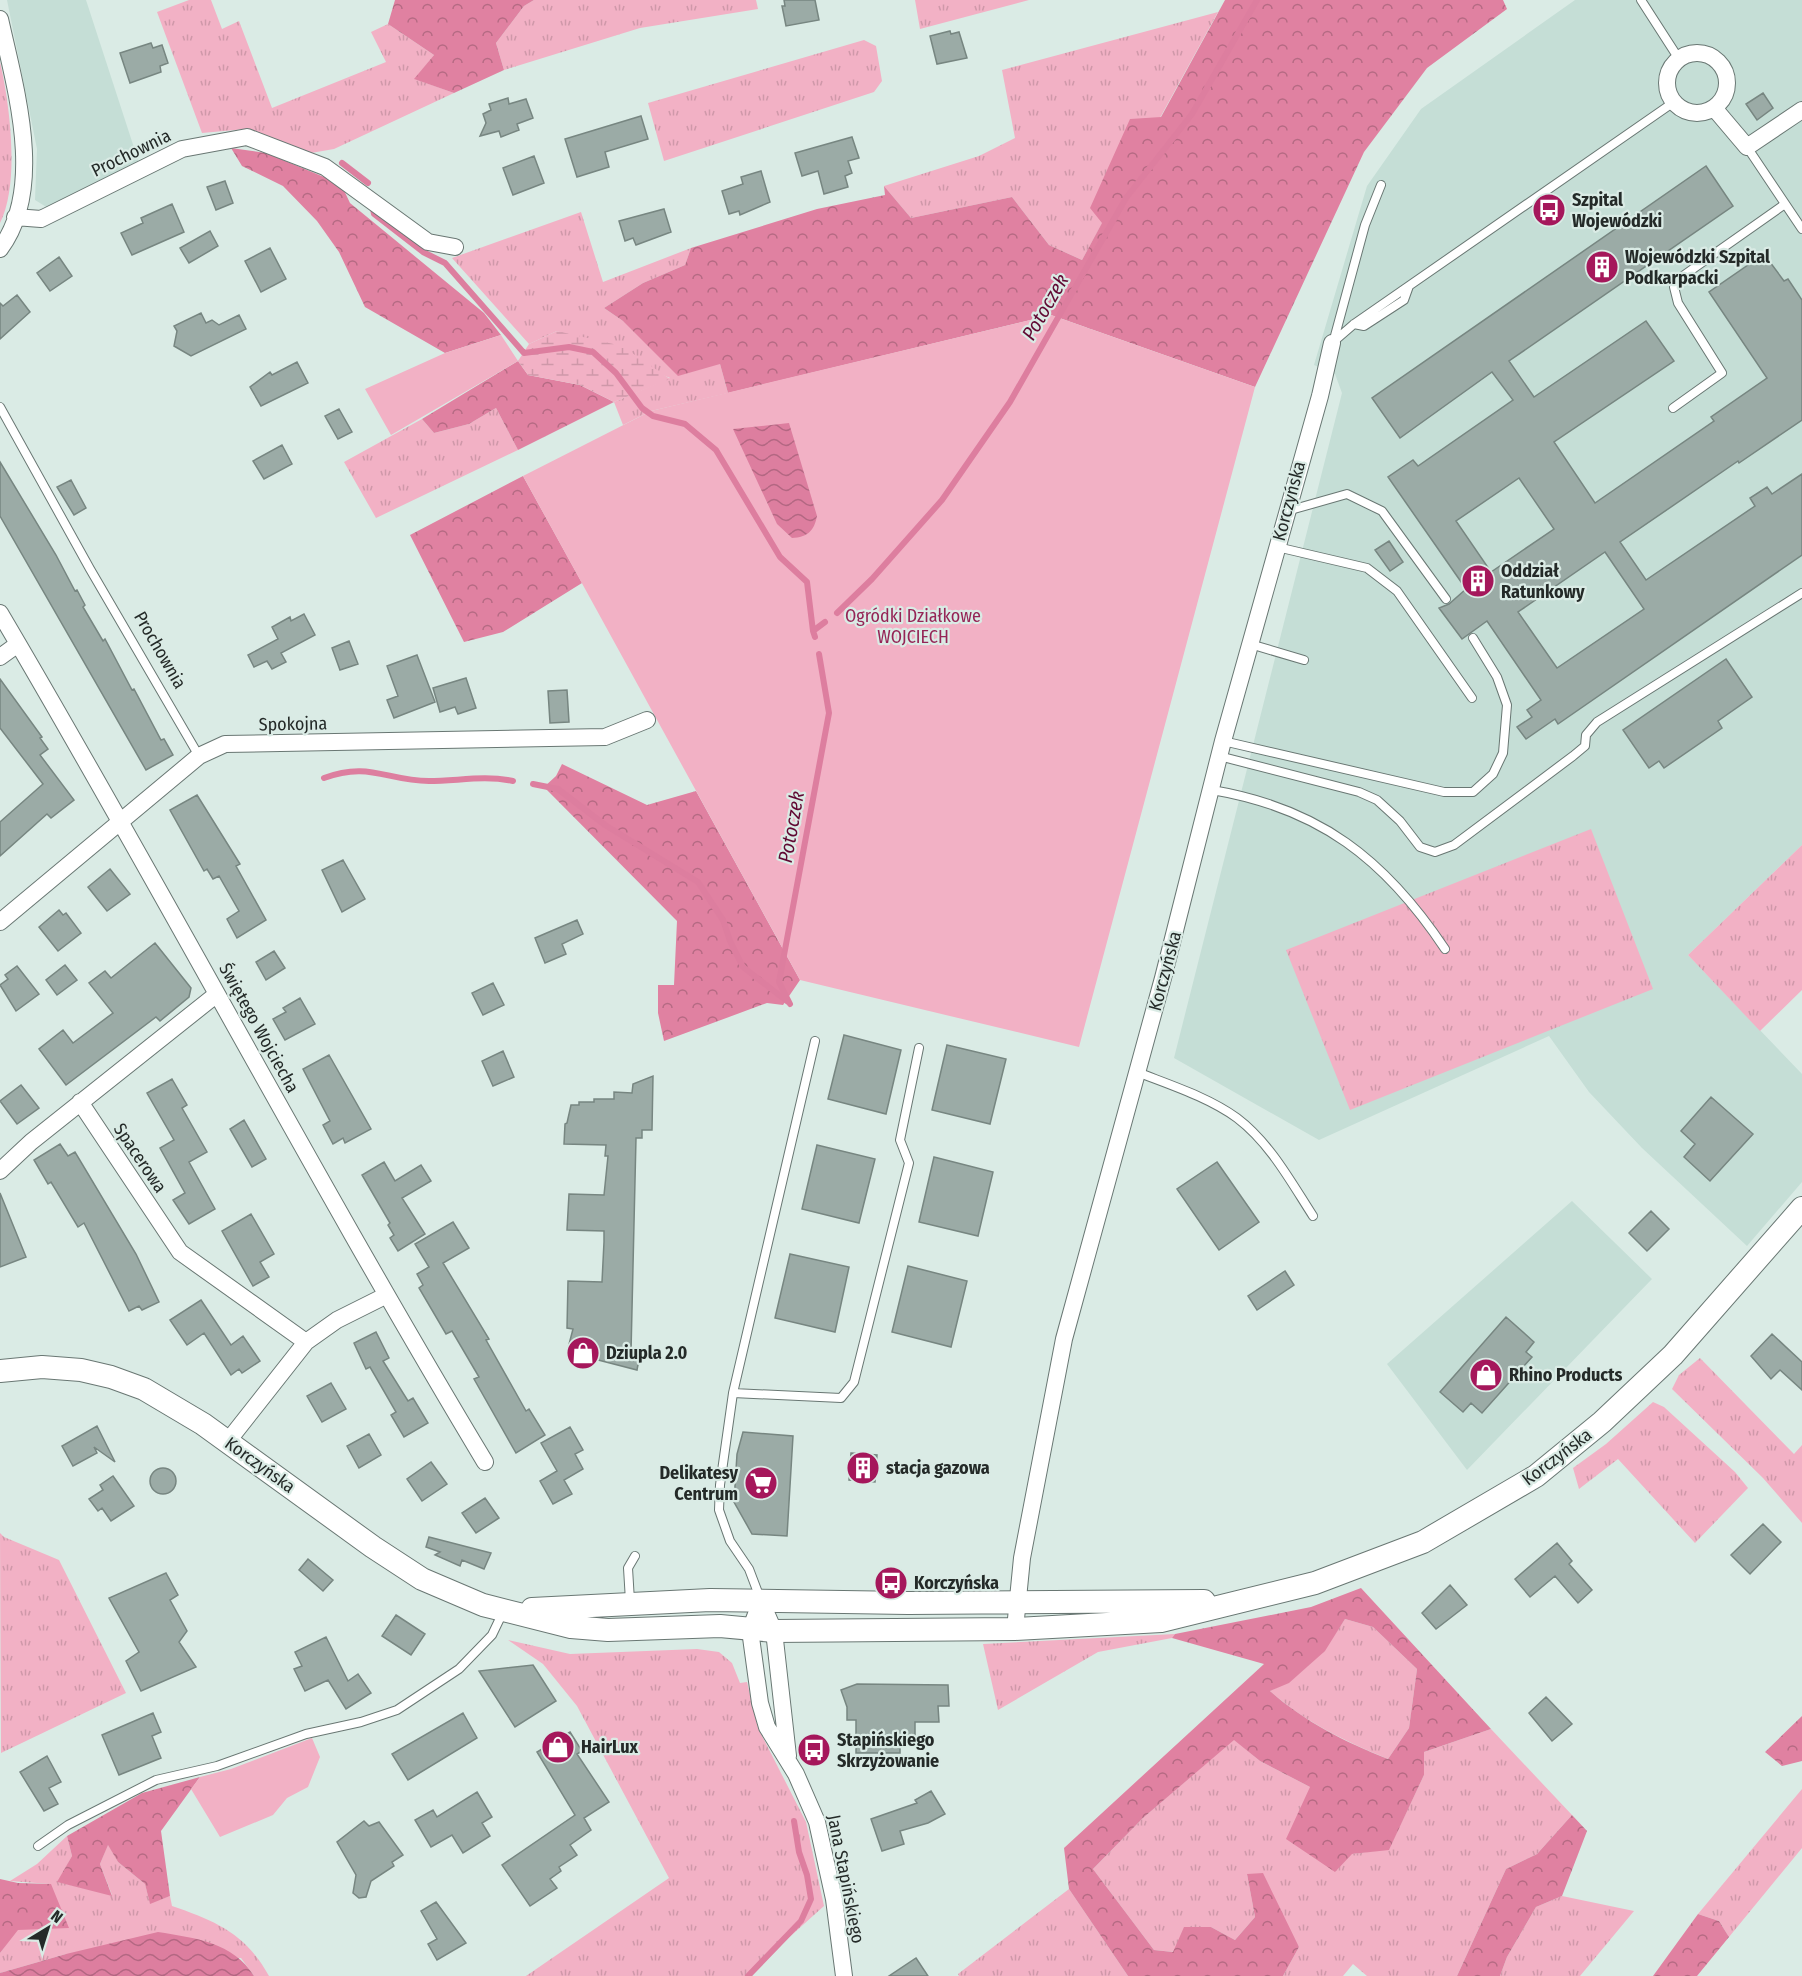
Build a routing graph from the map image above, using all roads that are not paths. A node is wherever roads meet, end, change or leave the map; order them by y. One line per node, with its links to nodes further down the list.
1 (1641, 0): 3 (lane)
2 (0, 19): 10 (street)
3 (1680, 59): 4 (street); 5 (street)
4 (1674, 102): 5 (street); 14 (lane)
5 (1714, 108): 7 (street)
6 (1802, 110): 7 (street)
7 (1747, 147): 9 (lane)
8 (1381, 185): 14 (lane)
9 (1785, 204): 11 (lane); 16 (lane)
10 (15, 217): 12 (street, Prochownia); 13 (street)
11 (1802, 229)
12 (455, 247)
13 (0, 249)
14 (1332, 343): 17 (street, Korczyńska)
15 (0, 407): 30 (lane, Prochownia)
16 (1673, 408)
17 (1287, 512): 18 (street, Korczyńska); 20 (lane)
18 (1277, 546): 24 (street, Korczyńska); 27 (lane)
19 (1802, 593): 29 (lane)
20 (1446, 599)
21 (0, 613): 23 (street, Świętego Wojciecha)
22 (1473, 638): 29 (lane)
23 (18, 644): 25 (street); 32 (street, Świętego Wojciecha)
24 (1250, 644): 26 (lane); 29 (street, Korczyńska)
25 (0, 657)
26 (1304, 660)
27 (1472, 698)
28 (647, 720): 30 (street, Spokojna)
29 (1221, 748): 31 (street, Korczyńska)
30 (199, 756): 32 (street, Spokojna)
31 (1212, 790): 34 (lane); 38 (street, Korczyńska)
32 (123, 822): 33 (street, Spokojna); 35 (street, Świętego Wojciecha)
33 (0, 922)
34 (1445, 949)
35 (218, 994): 39 (street); 43 (street, Świętego Wojciecha)
36 (815, 1041): 46 (lane)
37 (919, 1048): 46 (lane)
38 (1137, 1072): 42 (lane); 52 (street, Korczyńska)
39 (80, 1102): 40 (street); 44 (street, Spacerowa)
40 (0, 1171)
41 (1802, 1208): 51 (main road, Korczyńska)
42 (1313, 1216)
43 (385, 1296): 44 (street); 48 (street, Świętego Wojciecha)
44 (306, 1342): 47 (street)
45 (0, 1371): 47 (main road, Korczyńska)
46 (733, 1393): 50 (lane)
47 (228, 1441): 54 (main road, Korczyńska)
48 (485, 1462)
49 (634, 1556): 53 (lane)
50 (761, 1601): 52 (main road, Korczyńska); 53 (main road, Korczyńska); 56 (street, Jana Stapińskiego); 57 (street, Jana Stapińskiego)
51 (1242, 1601): 52 (main road, Korczyńska); 55 (main road, Korczyńska)
52 (1016, 1603): 55 (street, Korczyńska)
53 (630, 1605): 54 (main road, Korczyńska)
54 (504, 1610): 56 (main road, Korczyńska); 59 (lane)
55 (1015, 1629): 57 (main road, Korczyńska)
56 (750, 1630): 57 (main road, Korczyńska); 58 (street, Jana Stapińskiego)
57 (774, 1631): 58 (street, Jana Stapińskiego)
58 (788, 1760): 60 (street, Jana Stapińskiego)
59 (38, 1846)
60 (844, 1976)

